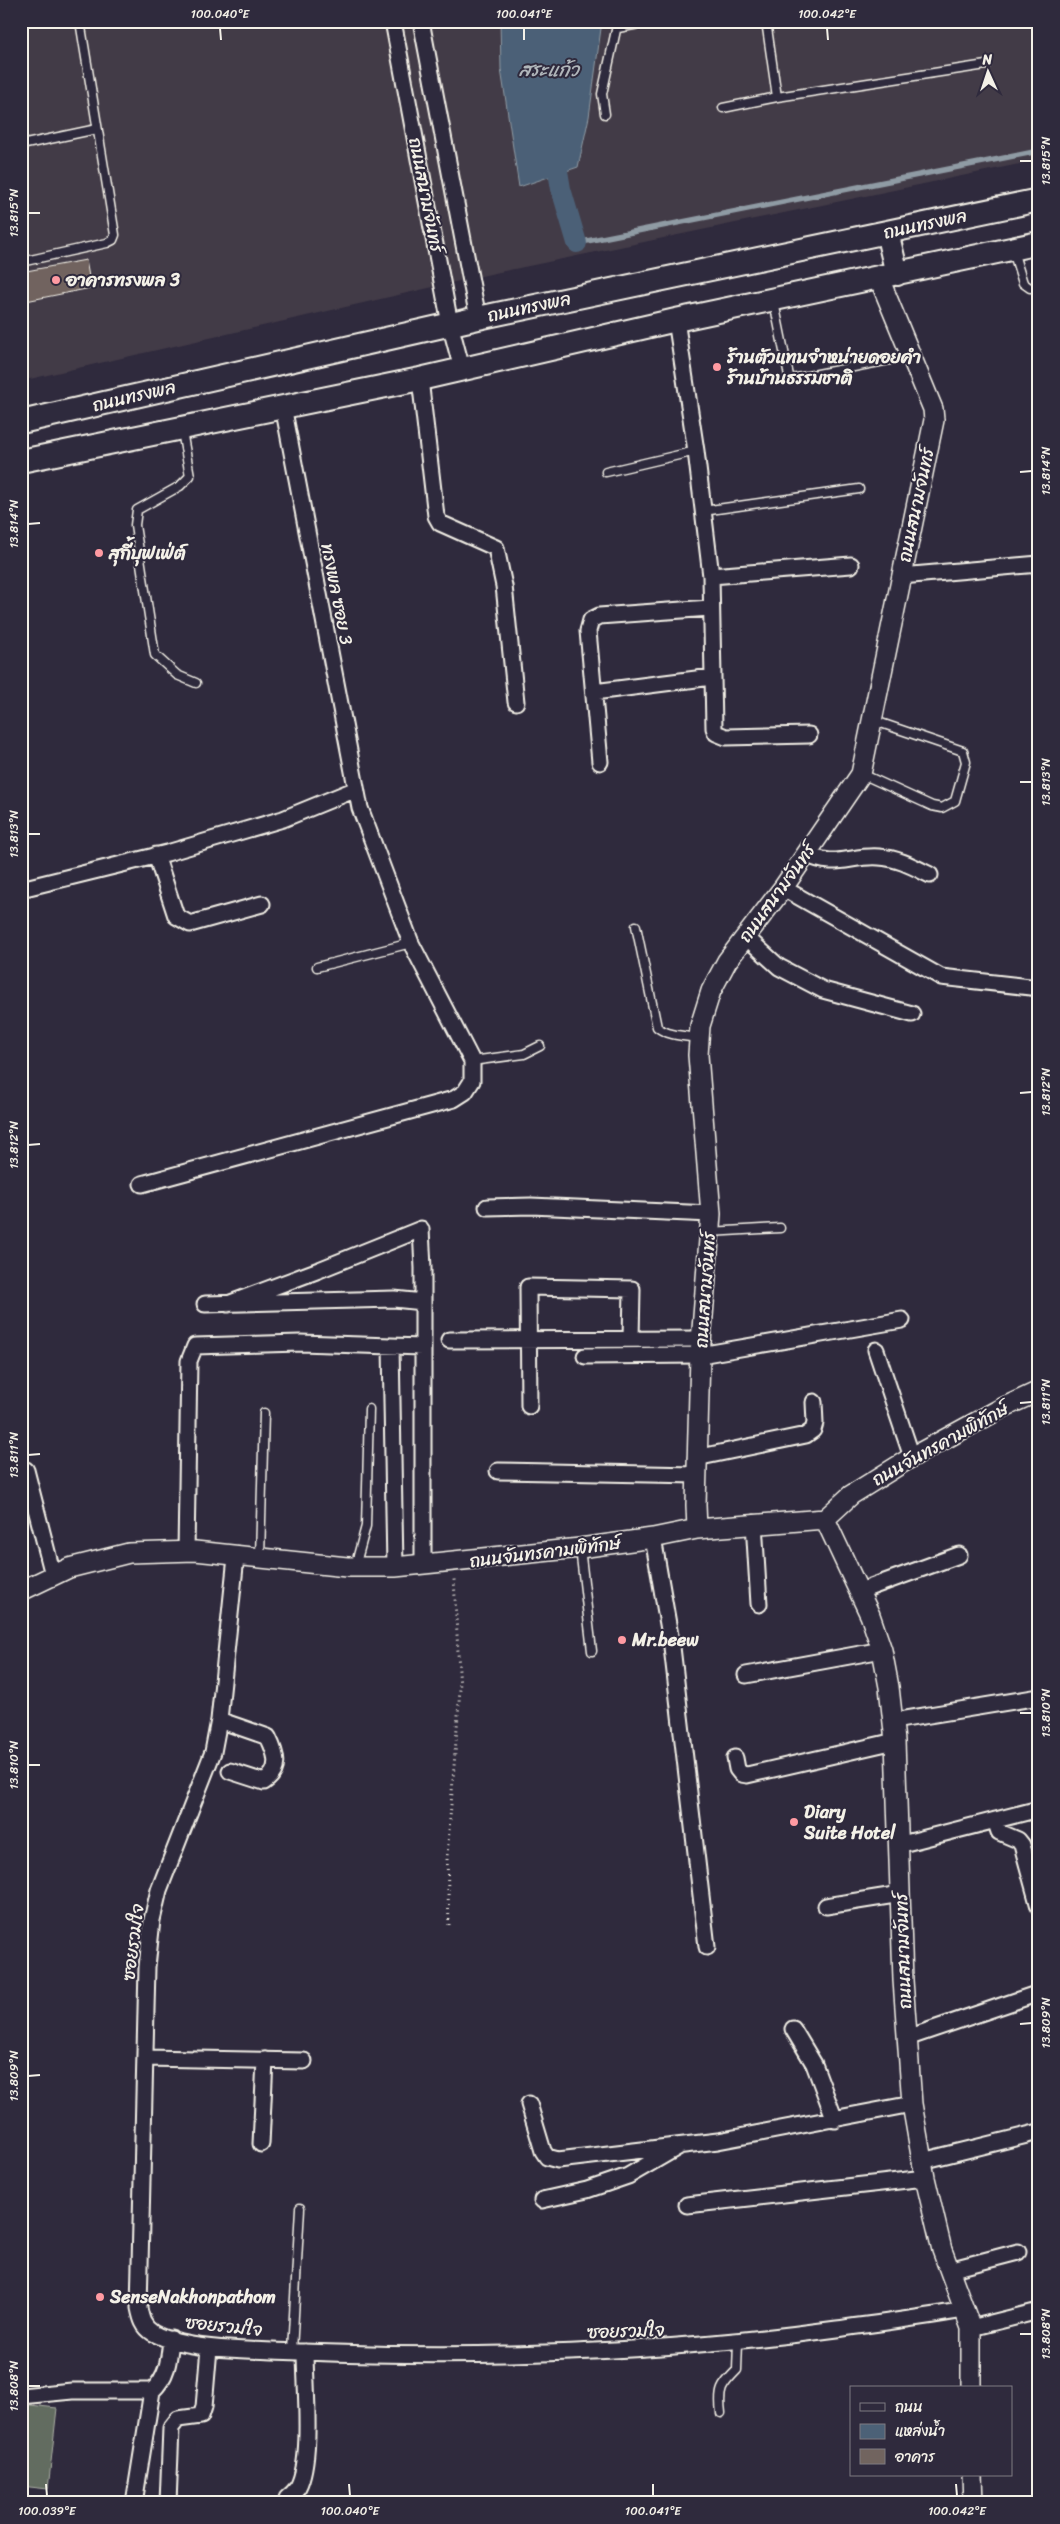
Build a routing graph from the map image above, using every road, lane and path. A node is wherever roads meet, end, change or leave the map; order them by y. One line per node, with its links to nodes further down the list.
1 (80, 21): 11 (lane)
2 (393, 21): 23 (street, ถนนสนามจันทร์)
3 (420, 21): 21 (street, ถนนสนามจันทร์)
4 (654, 21): 6 (lane)
5 (766, 21): 8 (lane)
6 (618, 24): 10 (lane)
7 (986, 65): 8 (lane)
8 (777, 97): 9 (lane)
9 (722, 108)
10 (605, 114)
11 (97, 129): 12 (lane); 17 (lane)
12 (21, 145)
13 (1039, 200): 14 (main road, ถนนทรงพล)
14 (887, 232): 18 (main road); 21 (main road, ถนนทรงพล)
15 (1039, 243): 16 (main road)
16 (1012, 249): 18 (main road); 19 (lane)
17 (21, 262)
18 (888, 276): 20 (main road); 24 (street, ถนนสนามจันทร์)
19 (1039, 288)
20 (774, 300): 22 (main road); 24 (lane)
21 (478, 318): 23 (main road, ถนนทรงพล)
22 (676, 320): 25 (main road); 30 (street)
23 (450, 324): 25 (street, ถนนสนามจันทร์); 28 (main road, ถนนทรงพล)
24 (910, 356): 38 (street, ถนนสนามจันทร์)
25 (462, 369): 26 (main road)
26 (420, 379): 27 (main road); 43 (street)
27 (283, 406): 29 (main road); 48 (street, ทรงพล ซอย 3)
28 (21, 422)
29 (181, 427): 31 (main road); 41 (lane)
30 (696, 451): 32 (lane); 34 (street)
31 (21, 461)
32 (606, 472)
33 (859, 489): 34 (lane)
34 (703, 511): 37 (street)
35 (1039, 564): 38 (street)
36 (851, 565): 37 (street)
37 (711, 576): 39 (street)
38 (900, 576): 44 (street, ถนนสนามจันทร์)
39 (710, 608): 40 (street); 42 (street)
40 (712, 677): 42 (street); 45 (street)
41 (196, 683)
42 (594, 692): 46 (street)
43 (516, 702)
44 (872, 720): 47 (street, ถนนสนามจันทร์); 47 (lane)
45 (809, 735)
46 (600, 762)
47 (861, 774): 49 (street, ถนนสนามจันทร์)
48 (354, 790): 50 (street); 57 (street, ทรงพล ซอย 3)
49 (806, 854): 51 (street); 52 (street, ถนนสนามจันทร์)
50 (156, 855): 53 (street); 54 (street)
51 (930, 875)
52 (783, 888): 56 (street, ถนนสนามจันทร์); 59 (street)
53 (21, 889)
54 (262, 904)
55 (636, 926): 61 (lane)
56 (746, 937): 60 (street); 61 (street, ถนนสนามจันทร์)
57 (411, 943): 58 (lane); 63 (street, ทรงพล ซอย 3)
58 (317, 967)
59 (1039, 988)
60 (912, 1014)
61 (699, 1038): 66 (street, ถนนสนามจันทร์)
62 (540, 1046): 63 (lane)
63 (472, 1061): 64 (street)
64 (142, 1184)
65 (487, 1207): 66 (street)
66 (710, 1223): 67 (lane); 77 (street, ถนนสนามจันทร์)
67 (780, 1228)
68 (423, 1302): 70 (street); 70 (street); 76 (street)
69 (206, 1304): 70 (street)
70 (228, 1304)
71 (902, 1320): 77 (street)
72 (631, 1339): 74 (street); 74 (street); 77 (street)
73 (448, 1340): 74 (street)
74 (529, 1340): 82 (street)
75 (391, 1346): 76 (street); 94 (street); 101 (street)
76 (422, 1347): 99 (street)
77 (700, 1347): 79 (street); 86 (street, ถนนสนามจันทร์)
78 (876, 1350): 85 (street)
79 (585, 1356)
80 (1039, 1391): 85 (street, ถนนจันทรคามพิทักษ์)
81 (814, 1402): 86 (street)
82 (529, 1406)
83 (369, 1409): 100 (lane)
84 (264, 1413): 97 (lane)
85 (912, 1457): 89 (street, ถนนจันทรคามพิทักษ์)
86 (696, 1467): 88 (street); 91 (street, ถนนสนามจันทร์)
87 (26, 1470): 102 (street)
88 (498, 1471)
89 (825, 1519): 90 (street, ถนนจันทรคามพิทักษ์); 104 (street, ถนนสนามจันทร์)
90 (754, 1524): 91 (street, ถนนจันทรคามพิทักษ์); 105 (street)
91 (698, 1529): 92 (street, ถนนจันทรคามพิทักษ์)
92 (653, 1538): 93 (street, ถนนจันทรคามพิทักษ์); 122 (street)
93 (580, 1548): 98 (street, ถนนจันทรคามพิทักษ์); 107 (lane)
94 (186, 1552): 96 (street, ถนนจันทรคามพิทักษ์); 102 (street, ถนนจันทรคามพิทักษ์)
95 (960, 1555): 104 (street)
96 (236, 1557): 97 (street, ถนนจันทรคามพิทักษ์); 110 (street, ซอยรวมใจ)
97 (260, 1559): 100 (street, ถนนจันทรคามพิทักษ์)
98 (453, 1562): 99 (street, ถนนจันทรคามพิทักษ์); 121 (path)
99 (423, 1565): 101 (street, ถนนจันทรคามพิทักษ์)
100 (356, 1567): 101 (street, ถนนจันทรคามพิทักษ์)
101 (395, 1567)
102 (53, 1575): 103 (street, ถนนจันทรคามพิทักษ์)
103 (21, 1590)
104 (860, 1591): 106 (street, ถนนสนามจันทร์)
105 (759, 1604)
106 (882, 1650): 108 (street); 111 (street, ถนนสนามจันทร์)
107 (592, 1652)
108 (746, 1675)
109 (1039, 1697): 111 (street)
110 (219, 1720): 114 (street); 126 (street, ซอยรวมใจ)
111 (893, 1721): 112 (street, ถนนสนามจันทร์)
112 (894, 1740): 113 (street); 117 (street, ถนนสนามจันทร์)
113 (735, 1758)
114 (230, 1771)
115 (1039, 1809): 116 (street)
116 (995, 1820): 117 (street); 120 (street)
117 (898, 1845): 118 (street, ถนนสนามจันทร์)
118 (901, 1894): 119 (street); 125 (street, ถนนสนามจันทร์)
119 (826, 1906)
120 (1039, 1907)
121 (449, 1925)
122 (707, 1947)
123 (1039, 1993): 125 (street)
124 (794, 2029): 131 (street)
125 (907, 2038): 130 (street, ถนนสนามจันทร์)
126 (145, 2058): 127 (street); 144 (street, ซอยรวมใจ)
127 (265, 2060): 128 (street); 133 (street)
128 (304, 2061)
129 (529, 2104): 134 (street)
130 (912, 2104): 131 (street); 135 (street, ถนนสนามจันทร์)
131 (835, 2120): 134 (street)
132 (1039, 2132): 135 (street)
133 (261, 2144)
134 (682, 2145): 136 (street)
135 (924, 2170): 137 (street); 140 (street, ถนนสนามจันทร์)
136 (542, 2200)
137 (687, 2205)
138 (300, 2208): 147 (lane)
139 (1018, 2252): 140 (street)
140 (949, 2270): 141 (street, ถนนสนามจันทร์)
141 (963, 2310): 143 (street, ถนนสนามจันทร์); 145 (street, ซอยรวมใจ)
142 (1039, 2311): 143 (street)
143 (970, 2328): 148 (street, ถนนสนามจันทร์)
144 (171, 2339): 146 (street, ซอยรวมใจ); 149 (street)
145 (738, 2342): 147 (street, ซอยรวมใจ); 151 (lane)
146 (209, 2348): 147 (street, ซอยรวมใจ); 155 (street)
147 (298, 2352): 153 (street)
148 (971, 2386)
149 (152, 2391): 150 (street); 154 (street)
150 (21, 2396)
151 (721, 2413)
152 (972, 2476): 156 (street)
153 (288, 2498)
154 (134, 2503)
155 (168, 2503)
156 (973, 2503)

